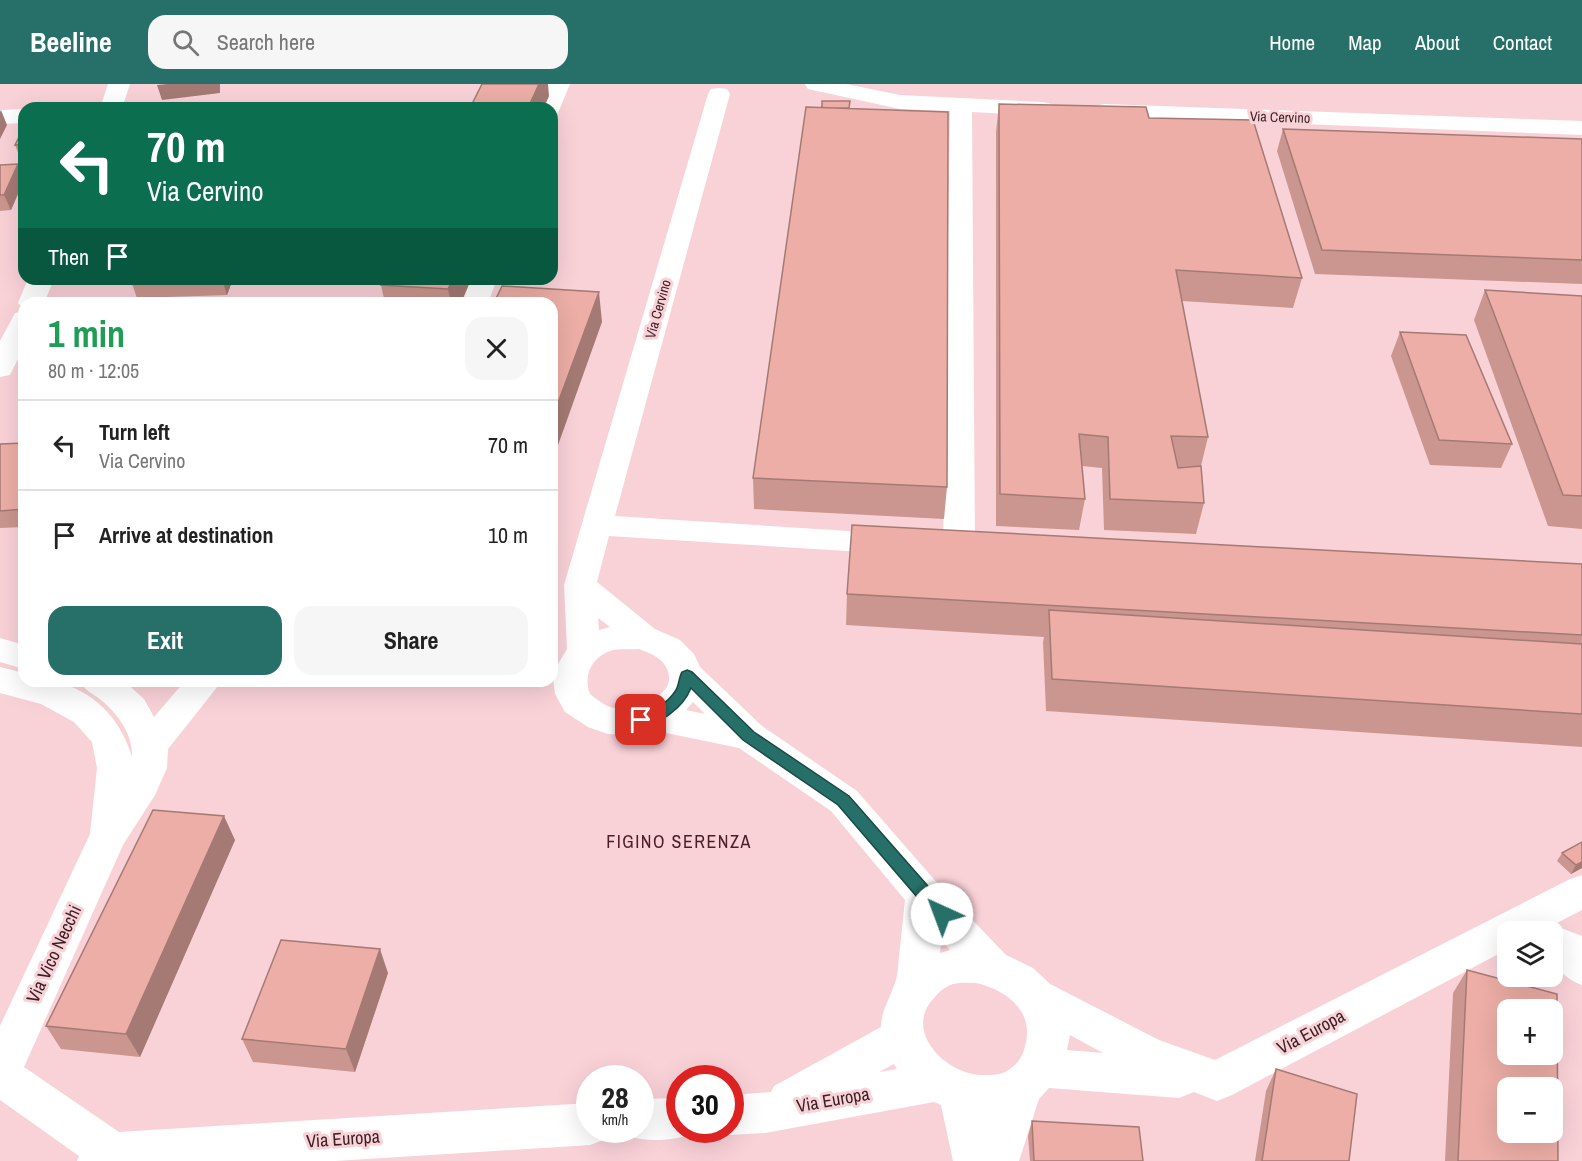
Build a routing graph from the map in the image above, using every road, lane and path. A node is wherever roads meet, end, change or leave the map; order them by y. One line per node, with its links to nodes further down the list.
1 (119, 84): 6 (street)
2 (559, 84): 7 (street)
3 (816, 84): 5 (street)
4 (721, 87): 17 (street, Via Cervino)
5 (973, 98): 8 (street); 17 (street)
6 (113, 102)
7 (552, 102)
8 (1060, 109)
9 (1084, 110): 12 (street, Via Cervino)
10 (18, 116): 11 (street)
11 (0, 117)
12 (1582, 128)
13 (0, 317): 14 (street)
14 (18, 318)
15 (18, 331): 16 (street)
16 (0, 369)
17 (597, 525): 18 (street, Via Cervino)
18 (580, 585): 19 (street); 20 (street, Via Cervino)
19 (643, 636): 20 (street); 21 (street)
20 (584, 652): 25 (street)
21 (687, 675): 25 (street); 26 (street)
22 (39, 687): 28 (street, Via Vico Necchi)
23 (107, 687): 27 (street)
24 (200, 687): 27 (street)
25 (653, 717): 26 (street)
26 (749, 736): 30 (street)
27 (150, 745): 28 (street, Via Vico Necchi)
28 (108, 837): 39 (street, Via Vico Necchi)
29 (1582, 891): 31 (street, Via Europa)
30 (926, 896): 34 (street); 36 (street)
31 (1547, 921)
32 (1563, 946): 35 (street)
33 (1497, 950): 41 (street, Via Europa)
34 (991, 967): 36 (street); 37 (street)
35 (1582, 967)
36 (915, 989): 38 (street)
37 (1037, 998): 40 (street); 41 (street)
38 (903, 1037): 42 (street); 43 (street)
39 (0, 1073): 45 (street)
40 (1030, 1077): 41 (street); 42 (street); 47 (street)
41 (1217, 1081)
42 (948, 1087): 43 (street, Via Europa); 46 (street)
43 (748, 1114)
44 (576, 1125): 45 (street, Via Europa)
45 (106, 1157)
46 (975, 1161)
47 (997, 1161)

